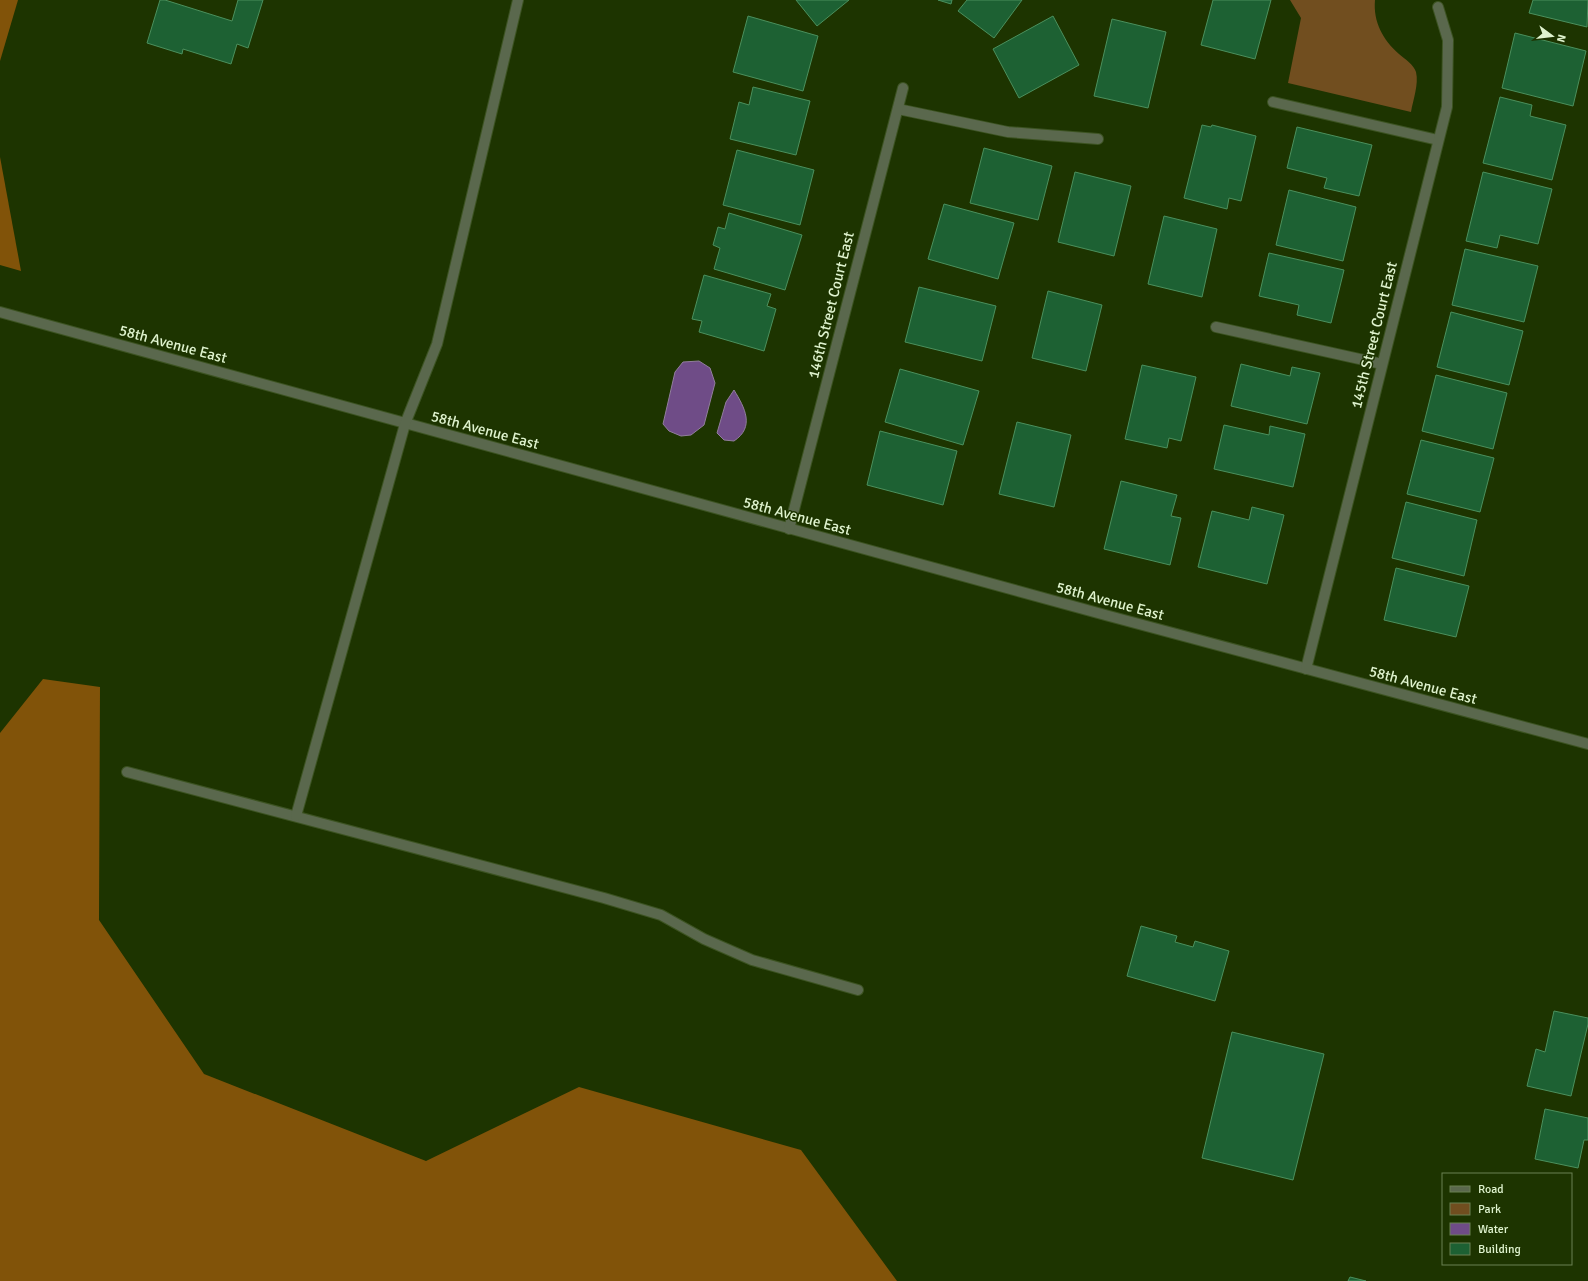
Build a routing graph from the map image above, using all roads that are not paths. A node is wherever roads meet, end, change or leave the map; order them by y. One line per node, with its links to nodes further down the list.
1 (518, 0): 11 (street)
2 (1438, 7): 7 (street, 145th Street Court East)
3 (903, 88): 5 (street, 146th Street Court East)
4 (1273, 102): 7 (street)
5 (898, 109): 6 (street); 12 (street, 146th Street Court East)
6 (1098, 139)
7 (1438, 140): 10 (street, 145th Street Court East)
8 (0, 312): 11 (street, 58th Avenue East)
9 (1216, 327): 10 (street)
10 (1382, 364): 13 (street, 145th Street Court East)
11 (405, 424): 12 (street, 58th Avenue East); 16 (street)
12 (789, 529): 13 (street, 58th Avenue East)
13 (1306, 669): 14 (street, 58th Avenue East)
14 (1588, 744)
15 (127, 772): 16 (street)
16 (296, 816): 17 (street)
17 (858, 990)

